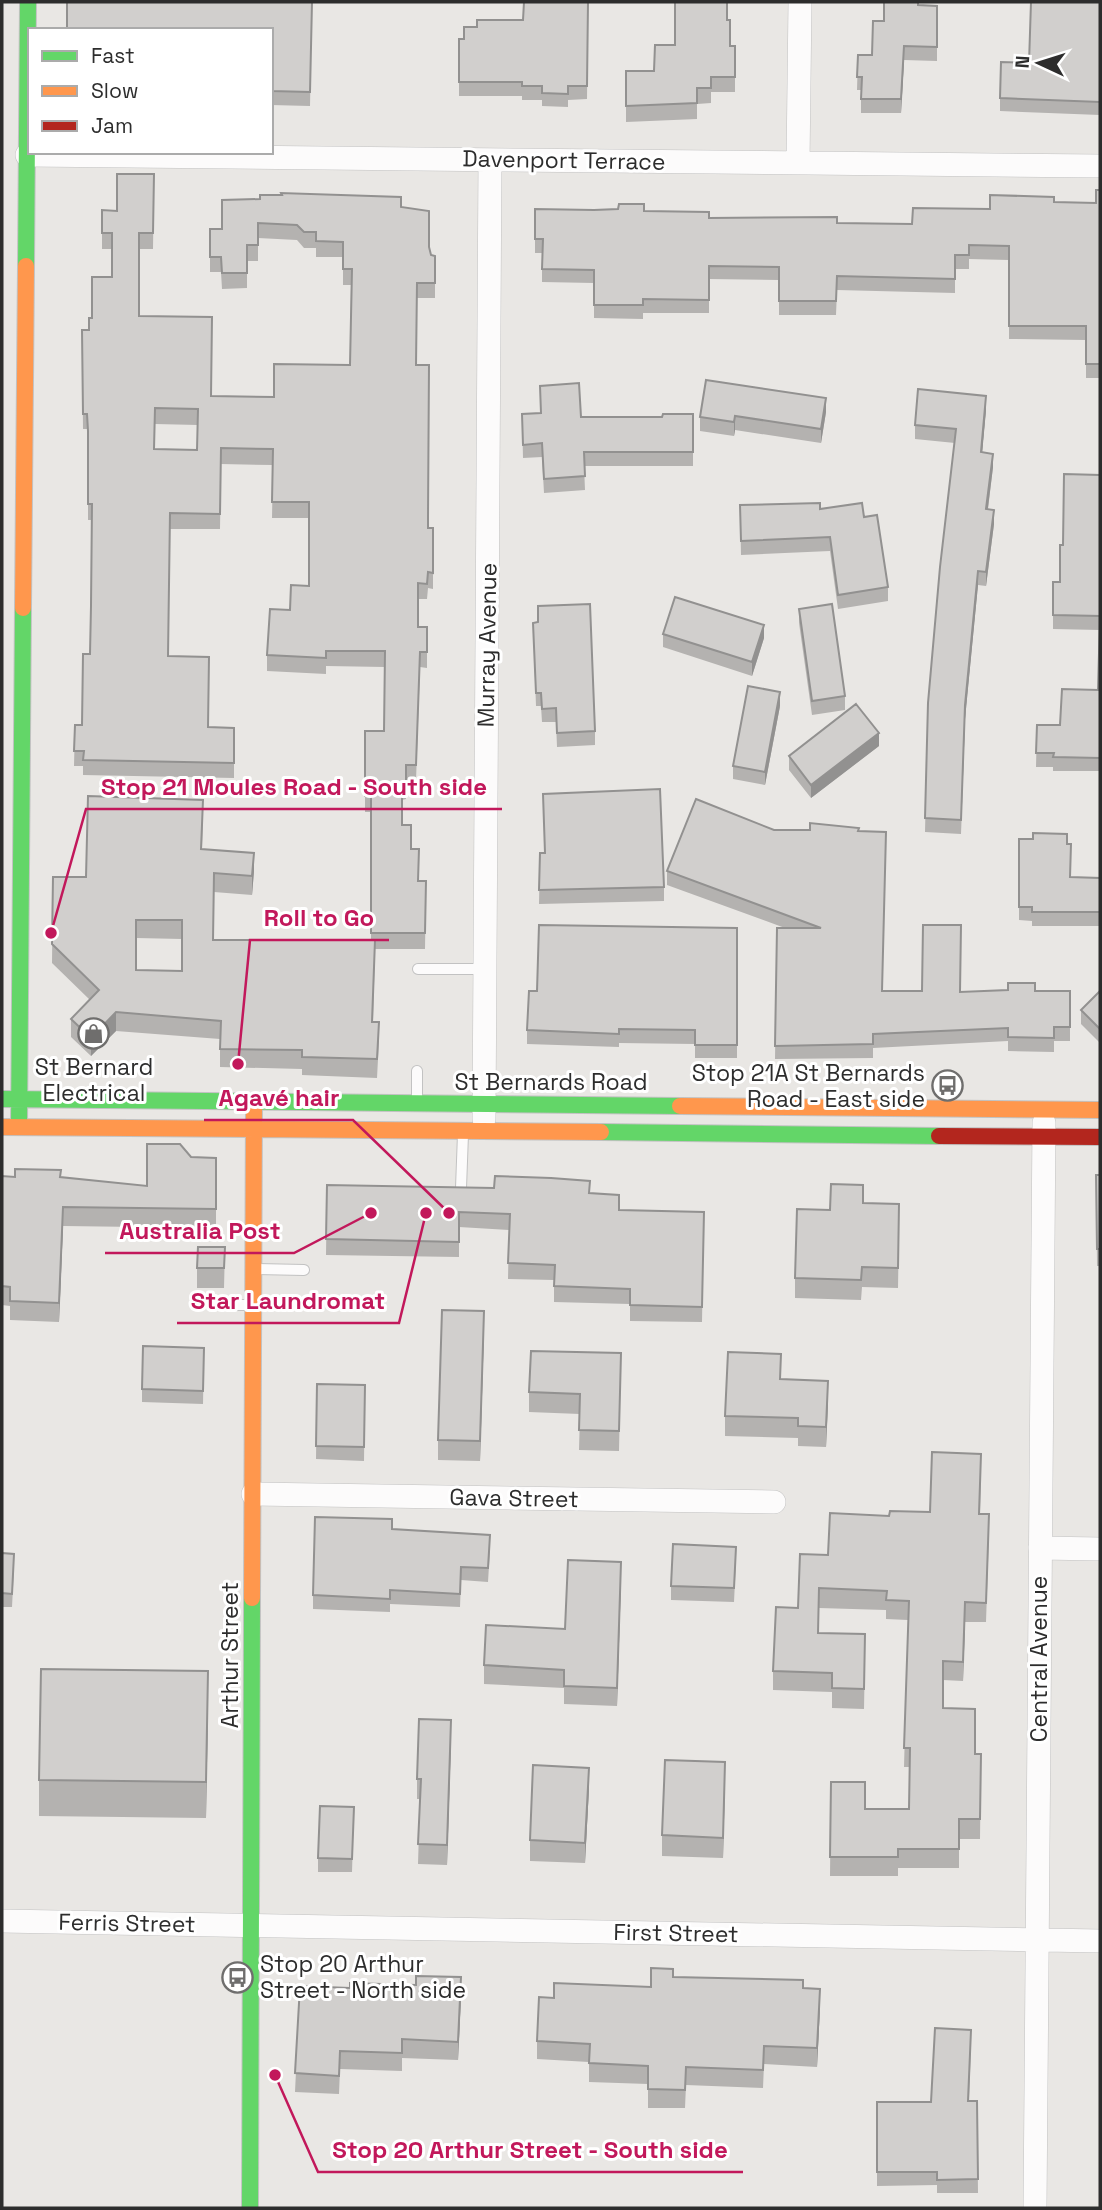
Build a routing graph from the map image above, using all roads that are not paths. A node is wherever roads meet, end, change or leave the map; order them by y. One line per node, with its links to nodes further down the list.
1 (28, 2): 3 (main road)
2 (800, 2): 5 (street)
3 (27, 156): 4 (street, Davenport Terrace); 11 (main road)
4 (490, 160): 5 (street, Davenport Terrace); 8 (street, Murray Avenue)
5 (798, 163): 6 (street, Davenport Terrace)
6 (1100, 166)
7 (418, 969): 8 (lane)
8 (485, 969): 14 (street, Murray Avenue)
9 (418, 1071): 13 (lane)
10 (2, 1099): 11 (main road, St Bernards Road)
11 (19, 1099): 12 (main road, St Bernards Road); 18 (main road)
12 (254, 1103): 13 (main road, St Bernards Road); 19 (main road, Arthur Street)
13 (417, 1104): 14 (main road, St Bernards Road)
14 (484, 1104): 15 (main road, St Bernards Road); 20 (street, Murray Avenue)
15 (1044, 1109): 16 (main road, St Bernards Road); 21 (street, Central Avenue)
16 (1100, 1110)
17 (2, 1126): 18 (main road)
18 (19, 1127): 19 (main road)
19 (254, 1130): 20 (main road); 24 (main road, Arthur Street)
20 (474, 1131): 21 (main road); 23 (lane)
21 (1044, 1137): 22 (main road); 30 (street, Central Avenue)
22 (1100, 1137)
23 (461, 1188)
24 (254, 1269): 25 (lane); 27 (main road, Arthur Street)
25 (304, 1270)
26 (214, 1305): 27 (lane)
27 (254, 1305): 28 (main road, Arthur Street)
28 (253, 1494): 29 (street, Gava Street); 33 (main road, Arthur Street)
29 (774, 1502)
30 (1040, 1548): 31 (street); 34 (street, Central Avenue)
31 (1100, 1549)
32 (2, 1920): 33 (street, Ferris Street)
33 (252, 1925): 34 (street, First Street); 36 (main road, Arthur Street)
34 (1037, 1940): 35 (street, First Street); 37 (street, Central Avenue)
35 (1100, 1941)
36 (250, 2208)
37 (1035, 2208)

